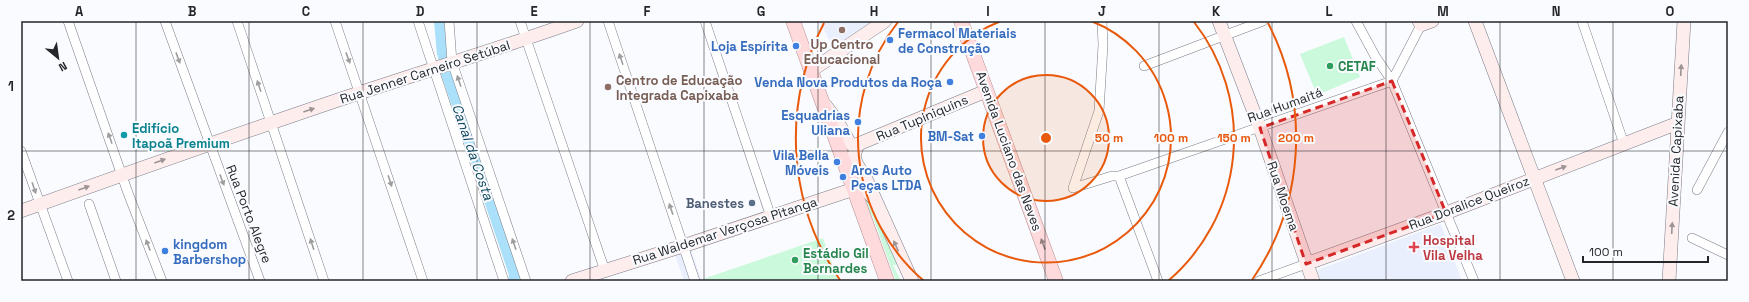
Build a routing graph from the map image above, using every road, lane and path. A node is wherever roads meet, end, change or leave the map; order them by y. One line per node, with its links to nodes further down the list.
1 (68, 21): 39 (street, one-way to 1)
2 (164, 21): 35 (street, Rua Porto Alegre, one-way to 35)
3 (237, 21): 31 (street, one-way to 3)
4 (335, 21): 29 (street, one-way to 29)
5 (418, 21): 24 (street)
6 (449, 21): 24 (street)
7 (520, 21): 23 (street)
8 (576, 21): 23 (street, Rua Jenner Carneiro Setúbal)
9 (608, 21): 51 (street, one-way to 9)
10 (705, 21): 49 (street)
11 (793, 21): 26 (main road)
12 (885, 21): 26 (street)
13 (960, 21): 28 (main road, Avenida Luciano das Neves)
14 (1102, 21): 40 (street, Rua Humaitá)
15 (1219, 21): 22 (street, Rua Moema)
16 (1263, 21): 22 (street)
17 (1356, 21): 27 (street)
18 (1476, 21): 41 (street)
19 (1582, 21): 37 (street)
20 (1684, 21): 32 (street, Avenida Capixaba, one-way to 20)
21 (1424, 22): 27 (street)
22 (1224, 36): 25 (street); 33 (street, Rua Moema)
23 (526, 39): 24 (street, Rua Jenner Carneiro Setúbal); 54 (street)
24 (443, 65): 29 (street, Rua Jenner Carneiro Setúbal); 61 (street); 62 (street, one-way to 24)
25 (1144, 66)
26 (812, 70): 30 (main road)
27 (1392, 81): 33 (street, Rua Humaitá); 48 (street)
28 (986, 91): 36 (street, Rua Tupiniquins); 67 (main road, Avenida Luciano das Neves, one-way to 28)
29 (361, 93): 31 (street, Rua Jenner Carneiro Setúbal, one-way to 29); 60 (street, one-way to 60)
30 (824, 104): 36 (street); 42 (main road)
31 (272, 122): 35 (street, Rua Jenner Carneiro Setúbal); 59 (street, one-way to 31)
32 (1678, 123): 37 (street, Rua Doralice Queiroz); 73 (street, Avenida Capixaba, one-way to 32)
33 (1260, 128): 40 (street, Rua Humaitá); 53 (street, Rua Moema)
34 (1728, 132): 43 (street)
35 (209, 144): 39 (street, Rua Jenner Carneiro Setúbal, one-way to 35); 58 (street, Rua Porto Alegre, one-way to 58)
36 (858, 144): 44 (street)
37 (1624, 144): 41 (street, Rua Doralice Queiroz, one-way to 37)
38 (21, 151): 45 (street, one-way to 45)
39 (123, 174): 45 (street, Rua Jenner Carneiro Setúbal, one-way to 39); 57 (street, one-way to 39)
40 (1119, 176): 68 (street)
41 (1535, 177): 48 (street, Rua Doralice Queiroz); 72 (street)
42 (854, 189): 44 (street); 49 (street, Rua Waldemar Verçosa Pitanga); 65 (main road)
43 (1697, 190)
44 (875, 200): 66 (street, one-way to 44)
45 (40, 204): 47 (street, Rua Jenner Carneiro Setúbal); 55 (street)
46 (89, 204): 56 (street)
47 (21, 211)
48 (1446, 213): 53 (street, Rua Doralice Queiroz); 71 (street)
49 (771, 217): 51 (street, Rua Waldemar Verçosa Pitanga)
50 (1692, 238): 52 (street)
51 (684, 246): 54 (street, Rua Waldemar Verçosa Pitanga); 64 (street)
52 (1728, 255)
53 (1306, 264): 69 (street, Rua Doralice Queiroz); 70 (street, Rua Moema)
54 (604, 271): 63 (street, Rua Waldemar Verçosa Pitanga)
55 (68, 281)
56 (116, 281)
57 (162, 281)
58 (260, 281)
59 (324, 281)
60 (423, 281)
61 (504, 281)
62 (526, 281)
63 (572, 281)
64 (695, 281)
65 (887, 281)
66 (912, 281)
67 (1056, 281)
68 (1158, 281)
69 (1258, 281)
70 (1313, 281)
71 (1474, 281)
72 (1573, 281)
73 (1669, 281)

